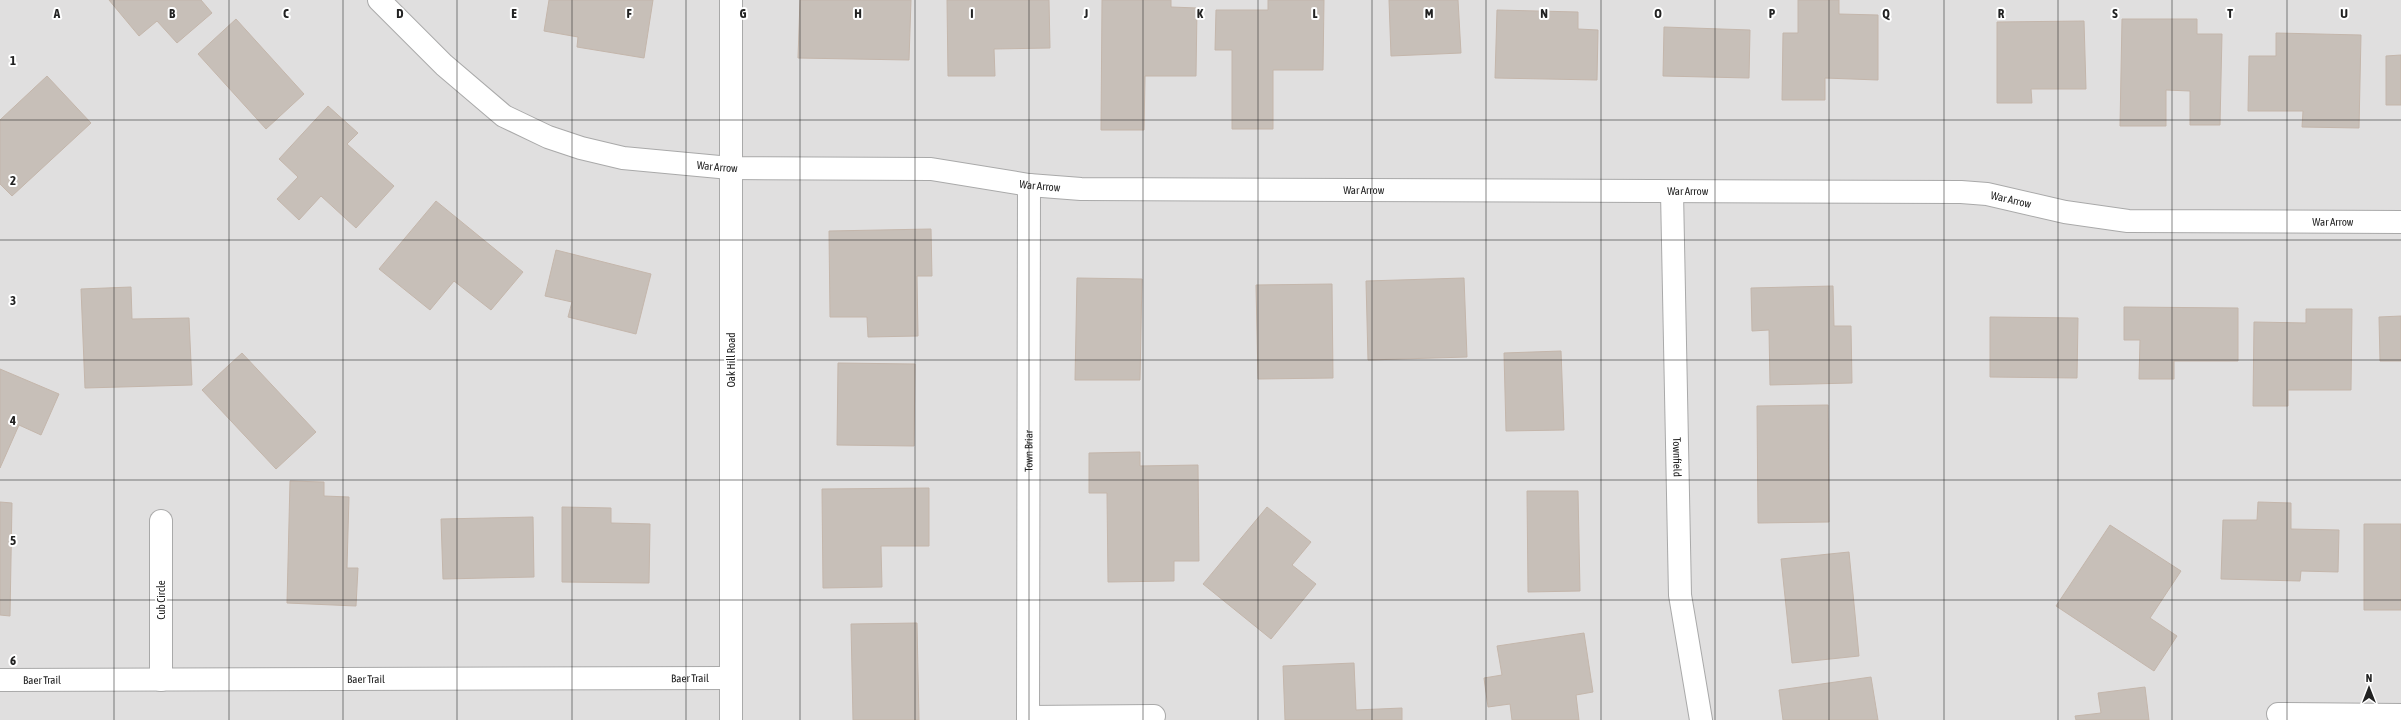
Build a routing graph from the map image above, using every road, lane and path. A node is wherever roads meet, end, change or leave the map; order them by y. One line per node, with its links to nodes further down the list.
1 (379, 0): 3 (street, War Arrow)
2 (731, 0): 3 (street, Oak Hill Road)
3 (730, 168): 4 (street, War Arrow); 8 (street, Oak Hill Road)
4 (1029, 185): 5 (street, War Arrow); 14 (street, Town Briar)
5 (1672, 192): 6 (street, War Arrow); 16 (street, Townfield)
6 (2401, 222)
7 (161, 521): 10 (street, Cub Circle)
8 (731, 678): 10 (street, Baer Trail); 15 (street, Oak Hill Road)
9 (0, 680): 10 (street, Baer Trail)
10 (161, 680)
11 (2278, 714): 12 (street)
12 (2401, 715)
13 (1154, 716): 14 (street, Town Briar)
14 (1028, 719)
15 (731, 720)
16 (1701, 720)

